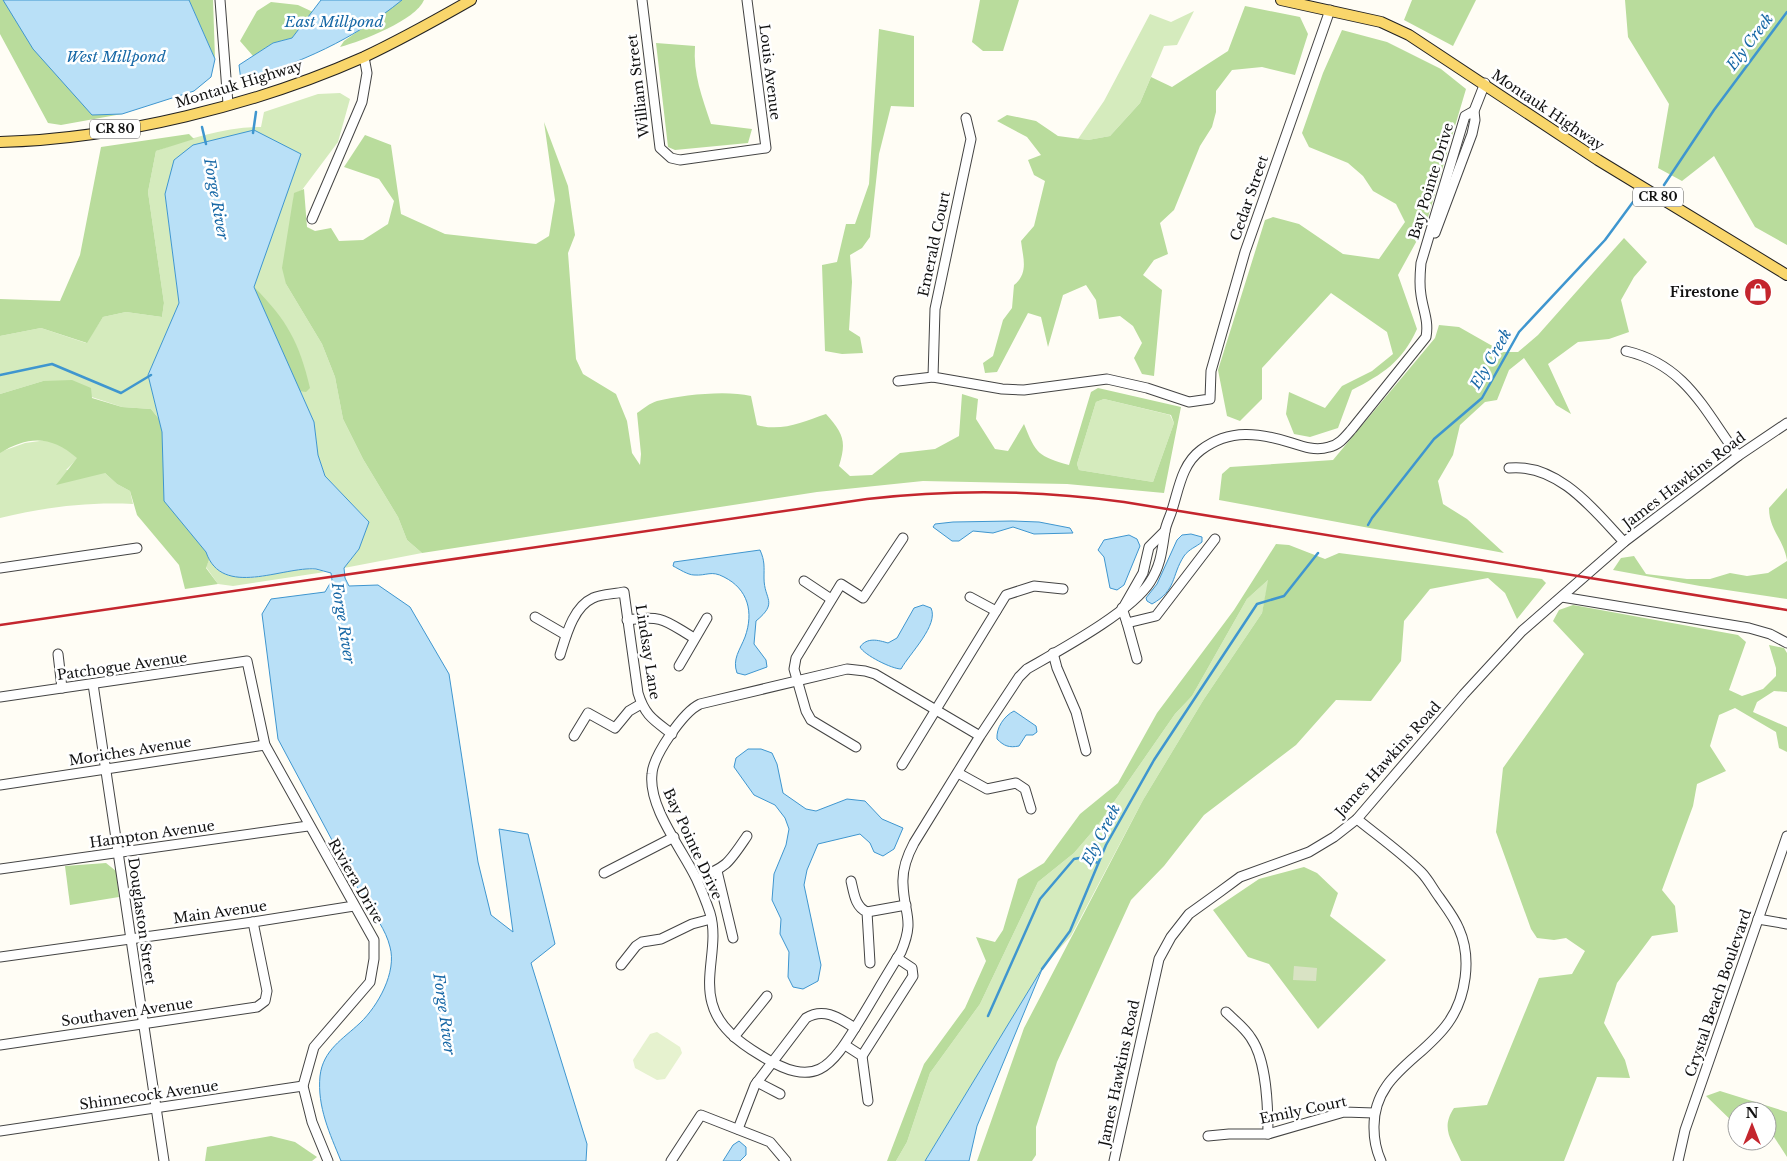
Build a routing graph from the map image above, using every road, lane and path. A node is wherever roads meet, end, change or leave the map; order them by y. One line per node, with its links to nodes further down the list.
1 (220, 0): 9 (street)
2 (471, 0): 7 (main road, Montauk Highway / CR 80)
3 (642, 0): 12 (street, William Street)
4 (747, 0): 12 (street, Louis Avenue)
5 (1281, 0): 6 (main road, Montauk Highway / CR 80)
6 (1330, 10): 8 (main road, Montauk Highway / CR 80); 16 (street, Cedar Street)
7 (364, 56): 9 (main road, Montauk Highway / CR 80); 13 (street)
8 (1485, 83): 14 (main road, Montauk Highway / CR 80); 21 (street, Bay Pointe Drive)
9 (228, 104): 11 (main road, Montauk Highway / CR 80)
10 (966, 118): 16 (street, Emerald Court)
11 (0, 142)
12 (766, 148)
13 (312, 219)
14 (1787, 275)
15 (1626, 351): 19 (street)
16 (932, 377): 17 (street)
17 (898, 381)
18 (1787, 422): 19 (street, James Hawkins Road)
19 (1738, 456): 24 (street, James Hawkins Road)
20 (1509, 468): 24 (street)
21 (1165, 531): 27 (street, Bay Pointe Drive); 28 (street, Bay Pointe Drive)
22 (903, 538): 33 (street)
23 (1215, 539): 39 (street)
24 (1624, 542): 32 (street, James Hawkins Road)
25 (136, 548): 26 (street)
26 (0, 568)
27 (1143, 573): 28 (street); 34 (street, Bay Pointe Drive)
28 (1153, 577): 34 (street, Bay Pointe Drive)
29 (804, 581): 33 (street)
30 (1063, 589): 35 (street)
31 (970, 597): 35 (street)
32 (1562, 597): 42 (street); 66 (street, James Hawkins Road)
33 (831, 600): 49 (street)
34 (1122, 608): 39 (street); 43 (street, Bay Pointe Drive)
35 (996, 611): 54 (street)
36 (536, 617): 40 (street)
37 (706, 618): 41 (street)
38 (628, 620): 40 (street, Lindsay Lane); 41 (street); 53 (street, Lindsay Lane)
39 (1127, 623): 46 (street)
40 (566, 635): 45 (street)
41 (694, 638): 48 (street)
42 (1787, 643)
43 (1053, 653): 57 (street, Bay Pointe Drive); 60 (street)
44 (58, 654): 51 (street)
45 (560, 655)
46 (1137, 659)
47 (248, 661): 50 (street, Patchogue Avenue); 58 (street, Riviera Drive)
48 (679, 666)
49 (798, 681): 54 (street, Bay Pointe Drive); 55 (street, Bay Pointe Drive); 59 (street)
50 (93, 684): 51 (street, Patchogue Avenue); 62 (street, Douglaston Street)
51 (62, 688): 52 (street, Patchogue Avenue)
52 (0, 697)
53 (642, 704): 55 (street, Lindsay Lane); 56 (street)
54 (935, 710): 57 (street, Bay Pointe Drive); 61 (street)
55 (672, 734): 70 (street, Bay Pointe Drive)
56 (574, 736)
57 (980, 736): 63 (street, Bay Pointe Drive)
58 (265, 744): 62 (street, Moriches Avenue); 67 (street, Riviera Drive)
59 (856, 746)
60 (1086, 752)
61 (902, 765)
62 (107, 769): 64 (street, Moriches Avenue); 71 (street, Douglaston Street)
63 (958, 774): 65 (street); 77 (street, Bay Pointe Drive)
64 (0, 784)
65 (1031, 809)
66 (1357, 819): 104 (street); 113 (street, James Hawkins Road)
67 (308, 826): 71 (street, Hampton Avenue); 78 (street, Riviera Drive)
68 (747, 836): 73 (street)
69 (1787, 836): 81 (street, Crystal Beach Boulevard)
70 (674, 837): 74 (street); 75 (street, Bay Pointe Drive)
71 (118, 852): 72 (street, Hampton Avenue); 84 (street, Douglaston Street)
72 (0, 870)
73 (717, 871): 75 (street); 85 (street)
74 (604, 873)
75 (697, 879): 80 (street, Bay Pointe Drive)
76 (851, 881): 79 (street)
77 (906, 905): 79 (street); 87 (street, Bay Pointe Drive)
78 (354, 906): 82 (street, Main Avenue); 100 (street, Riviera Drive)
79 (867, 912): 88 (street)
80 (711, 919): 89 (street); 94 (street, Bay Pointe Drive)
81 (1758, 919): 83 (street); 115 (street, Crystal Beach Boulevard)
82 (252, 922): 84 (street, Main Avenue); 92 (street, Southaven Avenue)
83 (1787, 924)
84 (130, 938): 86 (street, Main Avenue); 92 (street, Douglaston Street)
85 (733, 938)
86 (0, 957)
87 (898, 958): 93 (street, Bay Pointe Drive); 97 (street)
88 (870, 963)
89 (621, 965)
90 (767, 996): 94 (street)
91 (1226, 1012): 107 (street)
92 (144, 1024): 95 (street, Southaven Avenue); 103 (street, Douglaston Street)
93 (855, 1028): 96 (street, Bay Pointe Drive); 98 (street)
94 (734, 1036): 98 (street, Bay Pointe Drive)
95 (0, 1044)
96 (845, 1045): 97 (street); 98 (street, Bay Pointe Drive)
97 (862, 1056): 102 (street)
98 (772, 1062): 99 (street)
99 (757, 1082): 101 (street); 105 (street)
100 (302, 1086): 103 (street, Shinnecock Avenue); 110 (street)
101 (780, 1094)
102 (868, 1102)
103 (156, 1109): 106 (street, Shinnecock Avenue); 109 (street, Douglaston Street)
104 (1374, 1113): 107 (street, Emily Court); 114 (street)
105 (738, 1129): 111 (street); 112 (street)
106 (0, 1131)
107 (1268, 1134): 108 (street, Emily Court)
108 (1208, 1136)
109 (164, 1161)
110 (328, 1161)
111 (671, 1161)
112 (786, 1161)
113 (1114, 1161)
114 (1381, 1161)
115 (1678, 1161)

